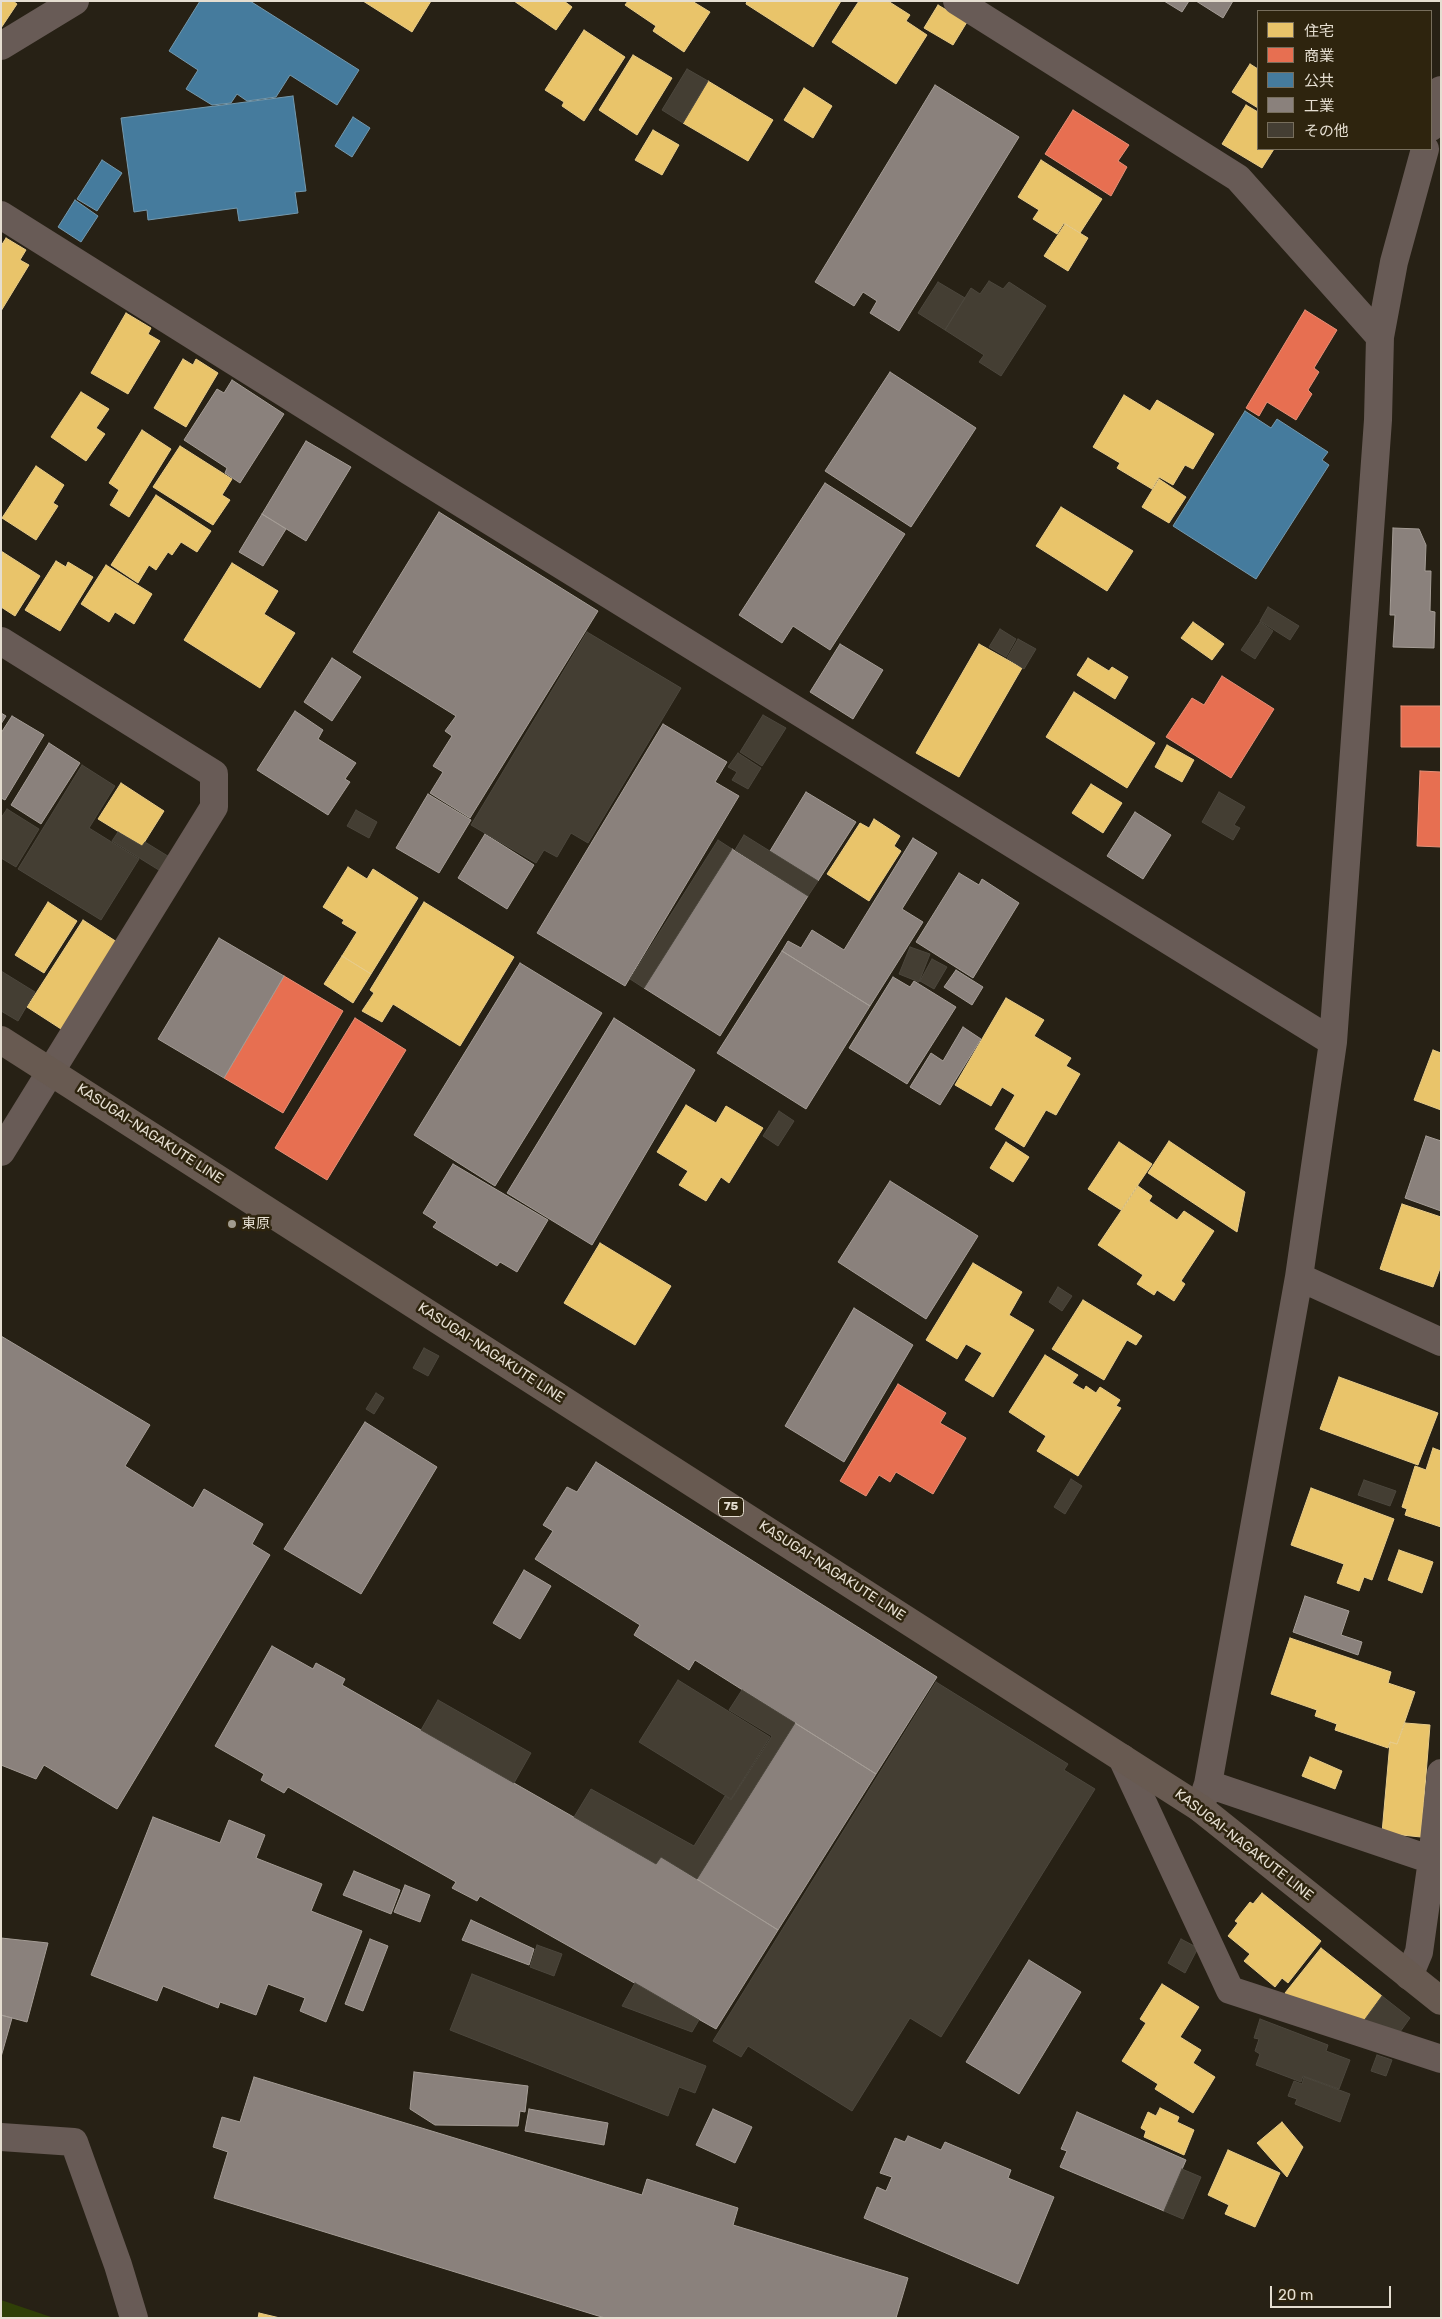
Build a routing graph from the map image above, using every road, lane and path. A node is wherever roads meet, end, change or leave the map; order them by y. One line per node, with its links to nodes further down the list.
1 (76, 1): 3 (street)
2 (957, 1): 8 (street)
3 (1, 46)
4 (1441, 90): 5 (street)
5 (1432, 123)
6 (1425, 150): 8 (street)
7 (1, 215): 11 (street)
8 (1380, 336): 11 (street)
9 (1, 642): 12 (street)
10 (1, 1040): 12 (main road, KASUGAI-NAGAKUTE LINE / 75)
11 (1333, 1042): 14 (street)
12 (52, 1071): 13 (street); 16 (main road, KASUGAI-NAGAKUTE LINE / 75)
13 (1, 1152)
14 (1299, 1277): 15 (street); 18 (street)
15 (1441, 1342)
16 (1122, 1758): 18 (main road, KASUGAI-NAGAKUTE LINE / 75); 22 (street)
17 (1441, 1773): 19 (street)
18 (1204, 1796): 19 (street); 20 (main road, KASUGAI-NAGAKUTE LINE / 75)
19 (1432, 1860): 20 (street)
20 (1409, 1976): 21 (main road, KASUGAI-NAGAKUTE LINE / 75)
21 (1441, 2001)
22 (1441, 2059)
23 (1, 2136): 24 (street)
24 (134, 2318)

